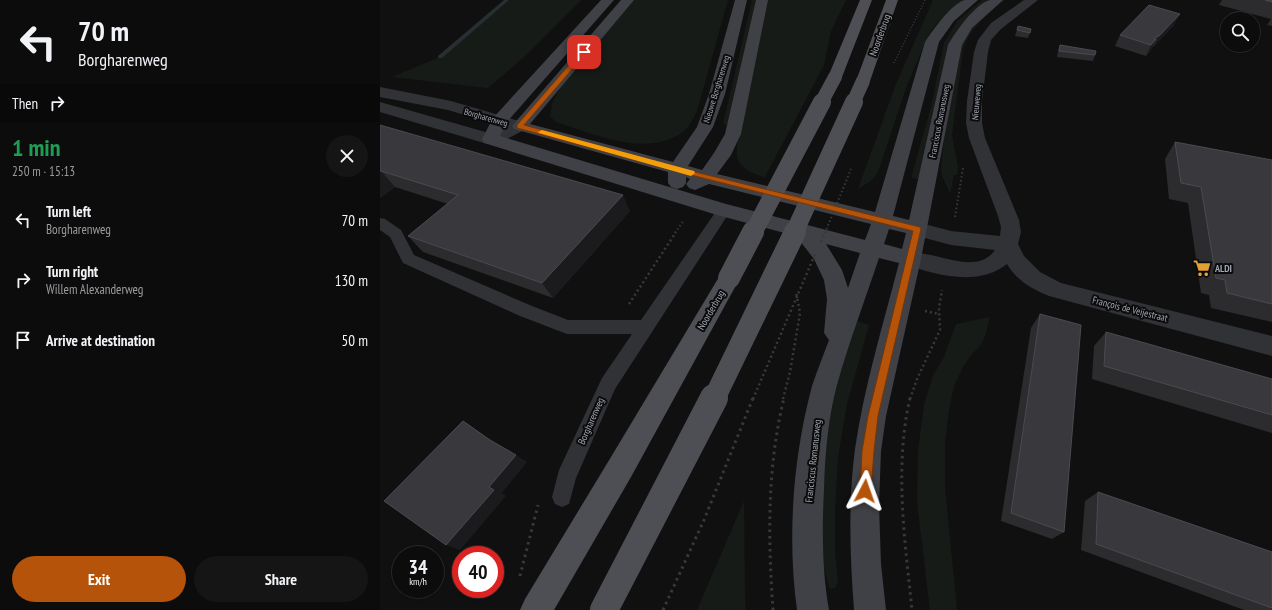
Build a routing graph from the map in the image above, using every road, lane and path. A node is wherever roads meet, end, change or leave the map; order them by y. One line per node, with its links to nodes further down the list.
1 (608, 0): 14 (street)
2 (628, 0): 15 (street)
3 (741, 0): 18 (street, Nieuwe Borgharenweg)
4 (762, 0): 19 (street)
5 (866, 0): 35 (main road, Noorderbrug, bridge)
6 (892, 0): 36 (main road, Noorderbrug, bridge)
7 (925, 0): 11 (path)
8 (972, 0): 22 (street, Franciscus Romanusweg)
9 (997, 0): 24 (street, Franciscus Romanusweg)
10 (1032, 0): 26 (street, Nieuweweg)
11 (894, 63)
12 (380, 92): 14 (street, Borgharenweg)
13 (380, 107): 16 (street, Borgharenweg)
14 (499, 121): 15 (street, Borgharenweg); 16 (street)
15 (520, 126): 16 (street); 18 (street, Borgharenweg)
16 (490, 139): 20 (street, Borgharenweg)
17 (853, 165): 37 (path, bridge)
18 (677, 169): 19 (street, Borgharenweg); 20 (street)
19 (706, 177): 20 (street); 22 (street, Borgharenweg)
20 (676, 194): 21 (street, Borgharenweg)
21 (724, 210): 25 (street, Borgharenweg); 31 (lane, Borgharenweg)
22 (882, 220): 24 (street, Borgharenweg); 27 (street, Franciscus Romanusweg)
23 (380, 222): 31 (lane)
24 (917, 229): 26 (street); 28 (street, Franciscus Romanusweg)
25 (803, 231): 27 (street, Borgharenweg); 33 (street)
26 (1008, 244): 28 (street, Nieuweweg); 32 (street, François de Veijestraat)
27 (872, 249): 28 (street); 33 (street, Franciscus Romanusweg)
28 (911, 259): 40 (street, Franciscus Romanusweg)
29 (794, 285): 38 (path)
30 (939, 314): 41 (path)
31 (646, 327): 34 (lane, Borgharenweg)
32 (1272, 346)
33 (834, 358): 39 (street, Franciscus Romanusweg)
34 (562, 497)
35 (536, 610)
36 (604, 610)
37 (663, 610)
38 (773, 610)
39 (813, 610)
40 (870, 610)
41 (912, 610)

